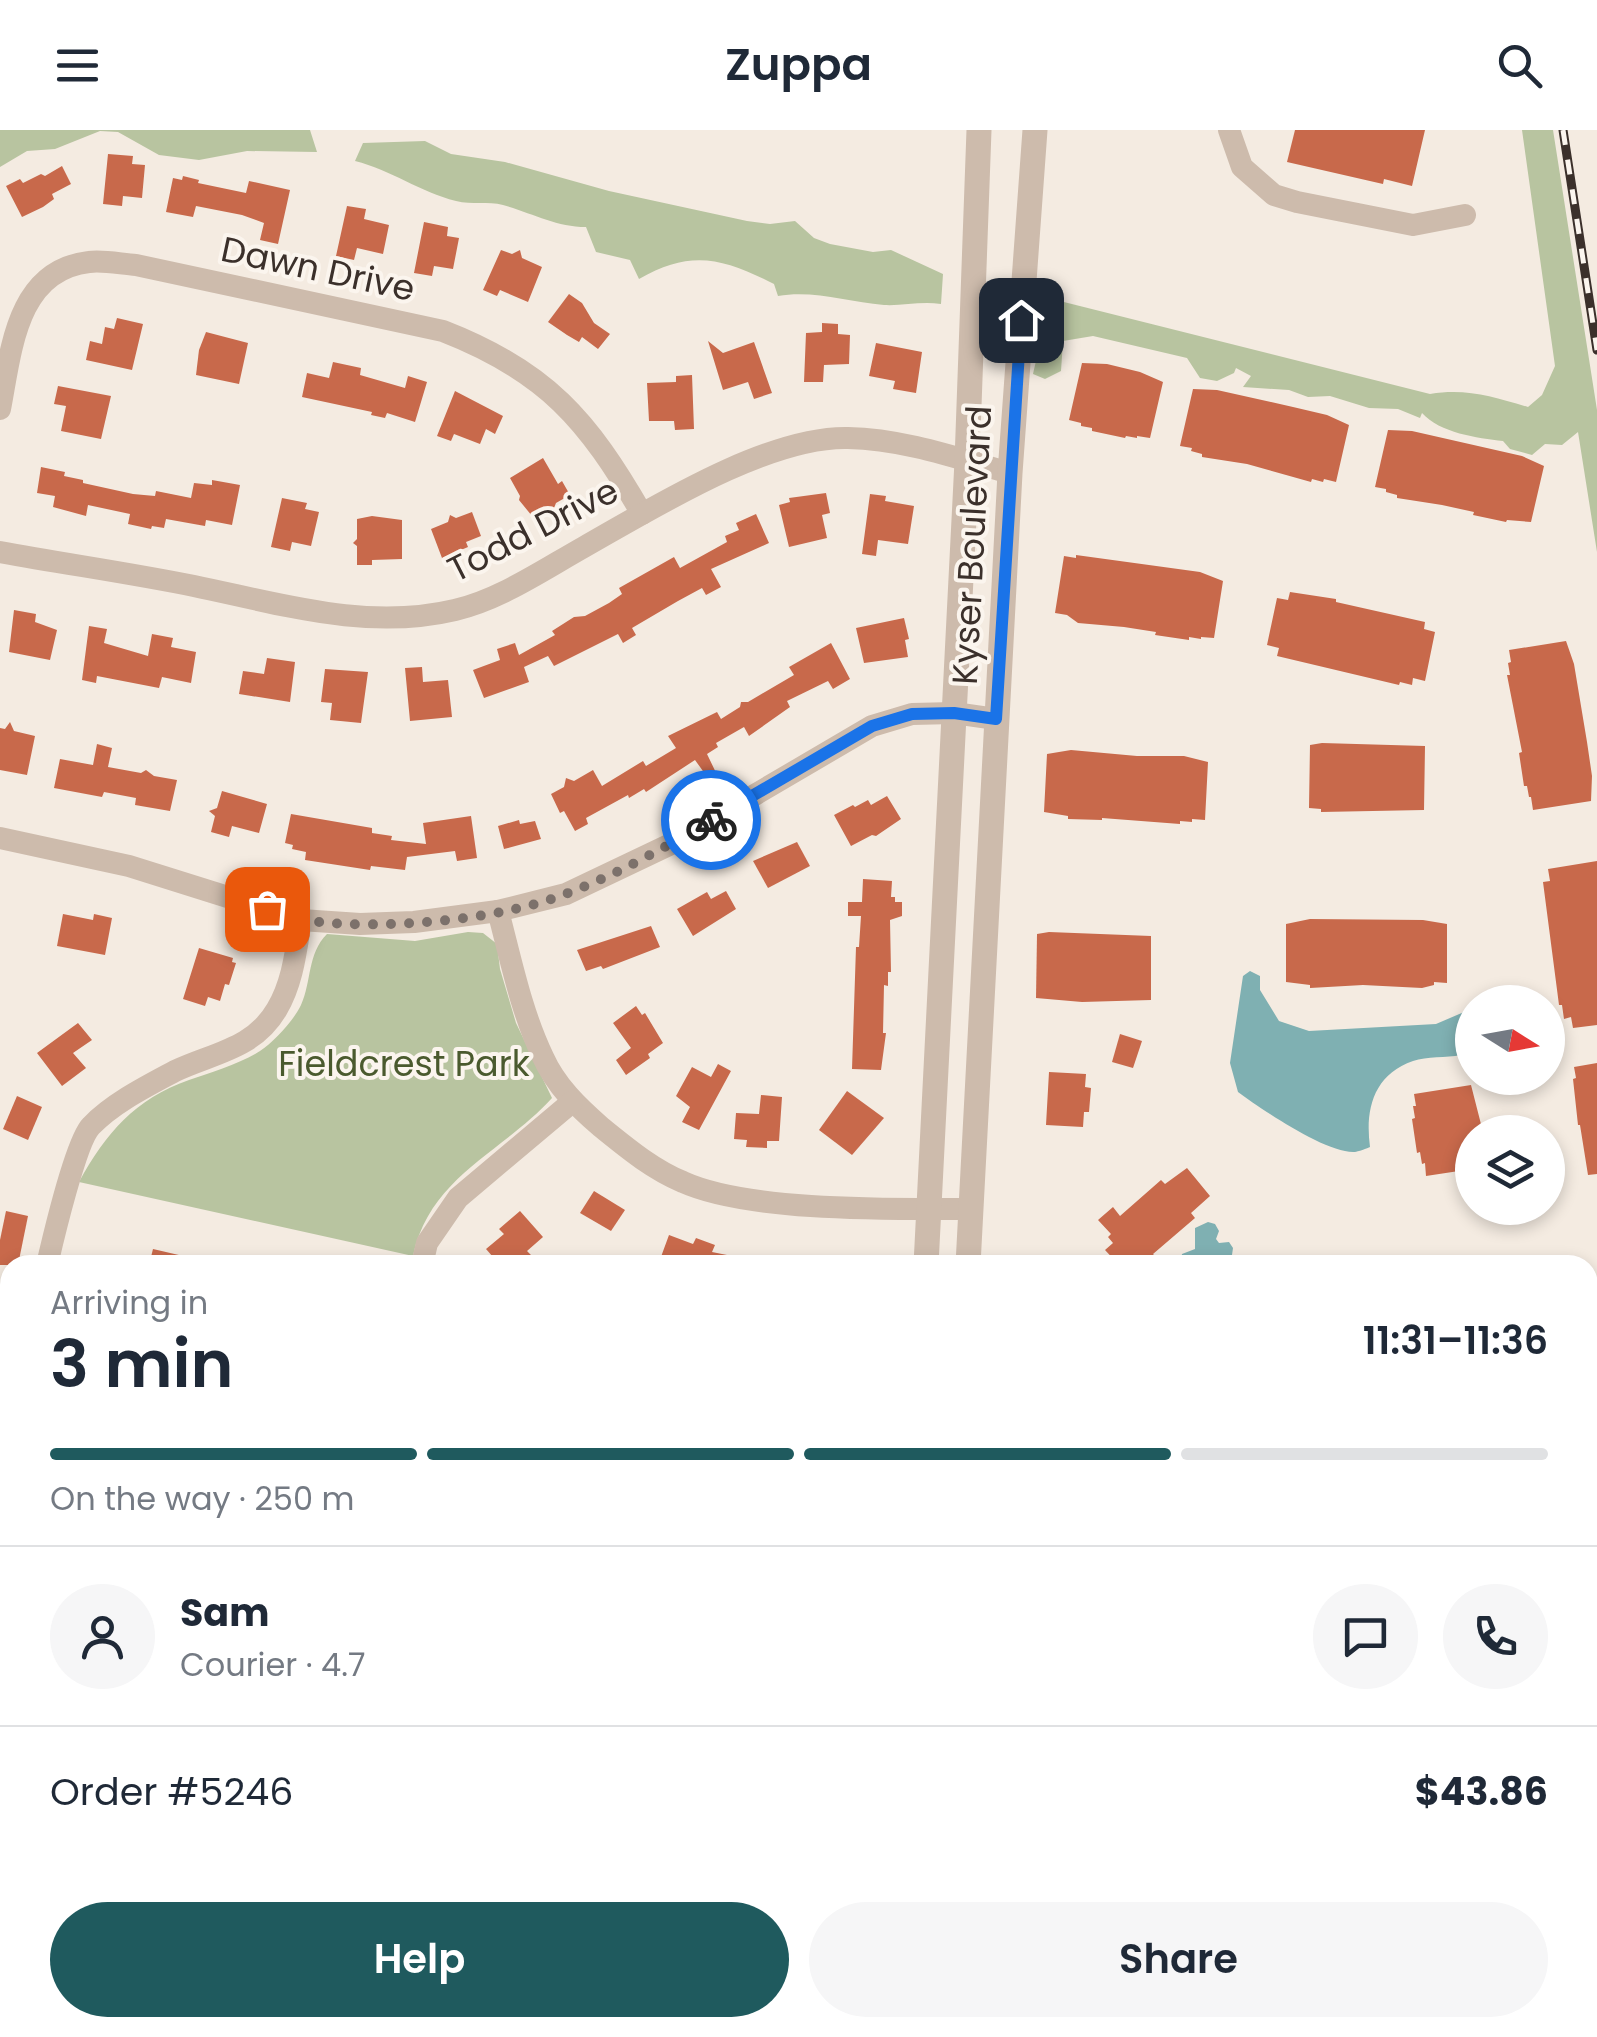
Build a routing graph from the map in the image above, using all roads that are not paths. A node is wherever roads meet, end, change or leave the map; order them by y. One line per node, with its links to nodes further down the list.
1 (979, 130): 6 (street, Kyser Boulevard)
2 (1034, 130): 7 (street, Kyser Boulevard)
3 (1229, 130): 4 (street)
4 (1466, 215)
5 (0, 409): 8 (street, Dawn Drive)
6 (966, 461): 7 (street, Todd Drive); 8 (street, Todd Drive); 10 (street, Kyser Boulevard)
7 (1010, 473): 11 (street, Kyser Boulevard)
8 (642, 514): 9 (street, Todd Drive)
9 (0, 552)
10 (954, 713): 11 (street); 13 (street); 16 (street, Kyser Boulevard)
11 (996, 719): 17 (street, Kyser Boulevard)
12 (0, 838): 14 (street)
13 (498, 911): 14 (street); 15 (street)
14 (301, 920): 18 (street)
15 (572, 1102): 16 (street); 19 (street)
16 (928, 1209): 17 (street); 20 (street, Kyser Boulevard)
17 (971, 1209): 21 (street, Kyser Boulevard)
18 (49, 1255)
19 (424, 1255)
20 (926, 1255)
21 (969, 1255)

